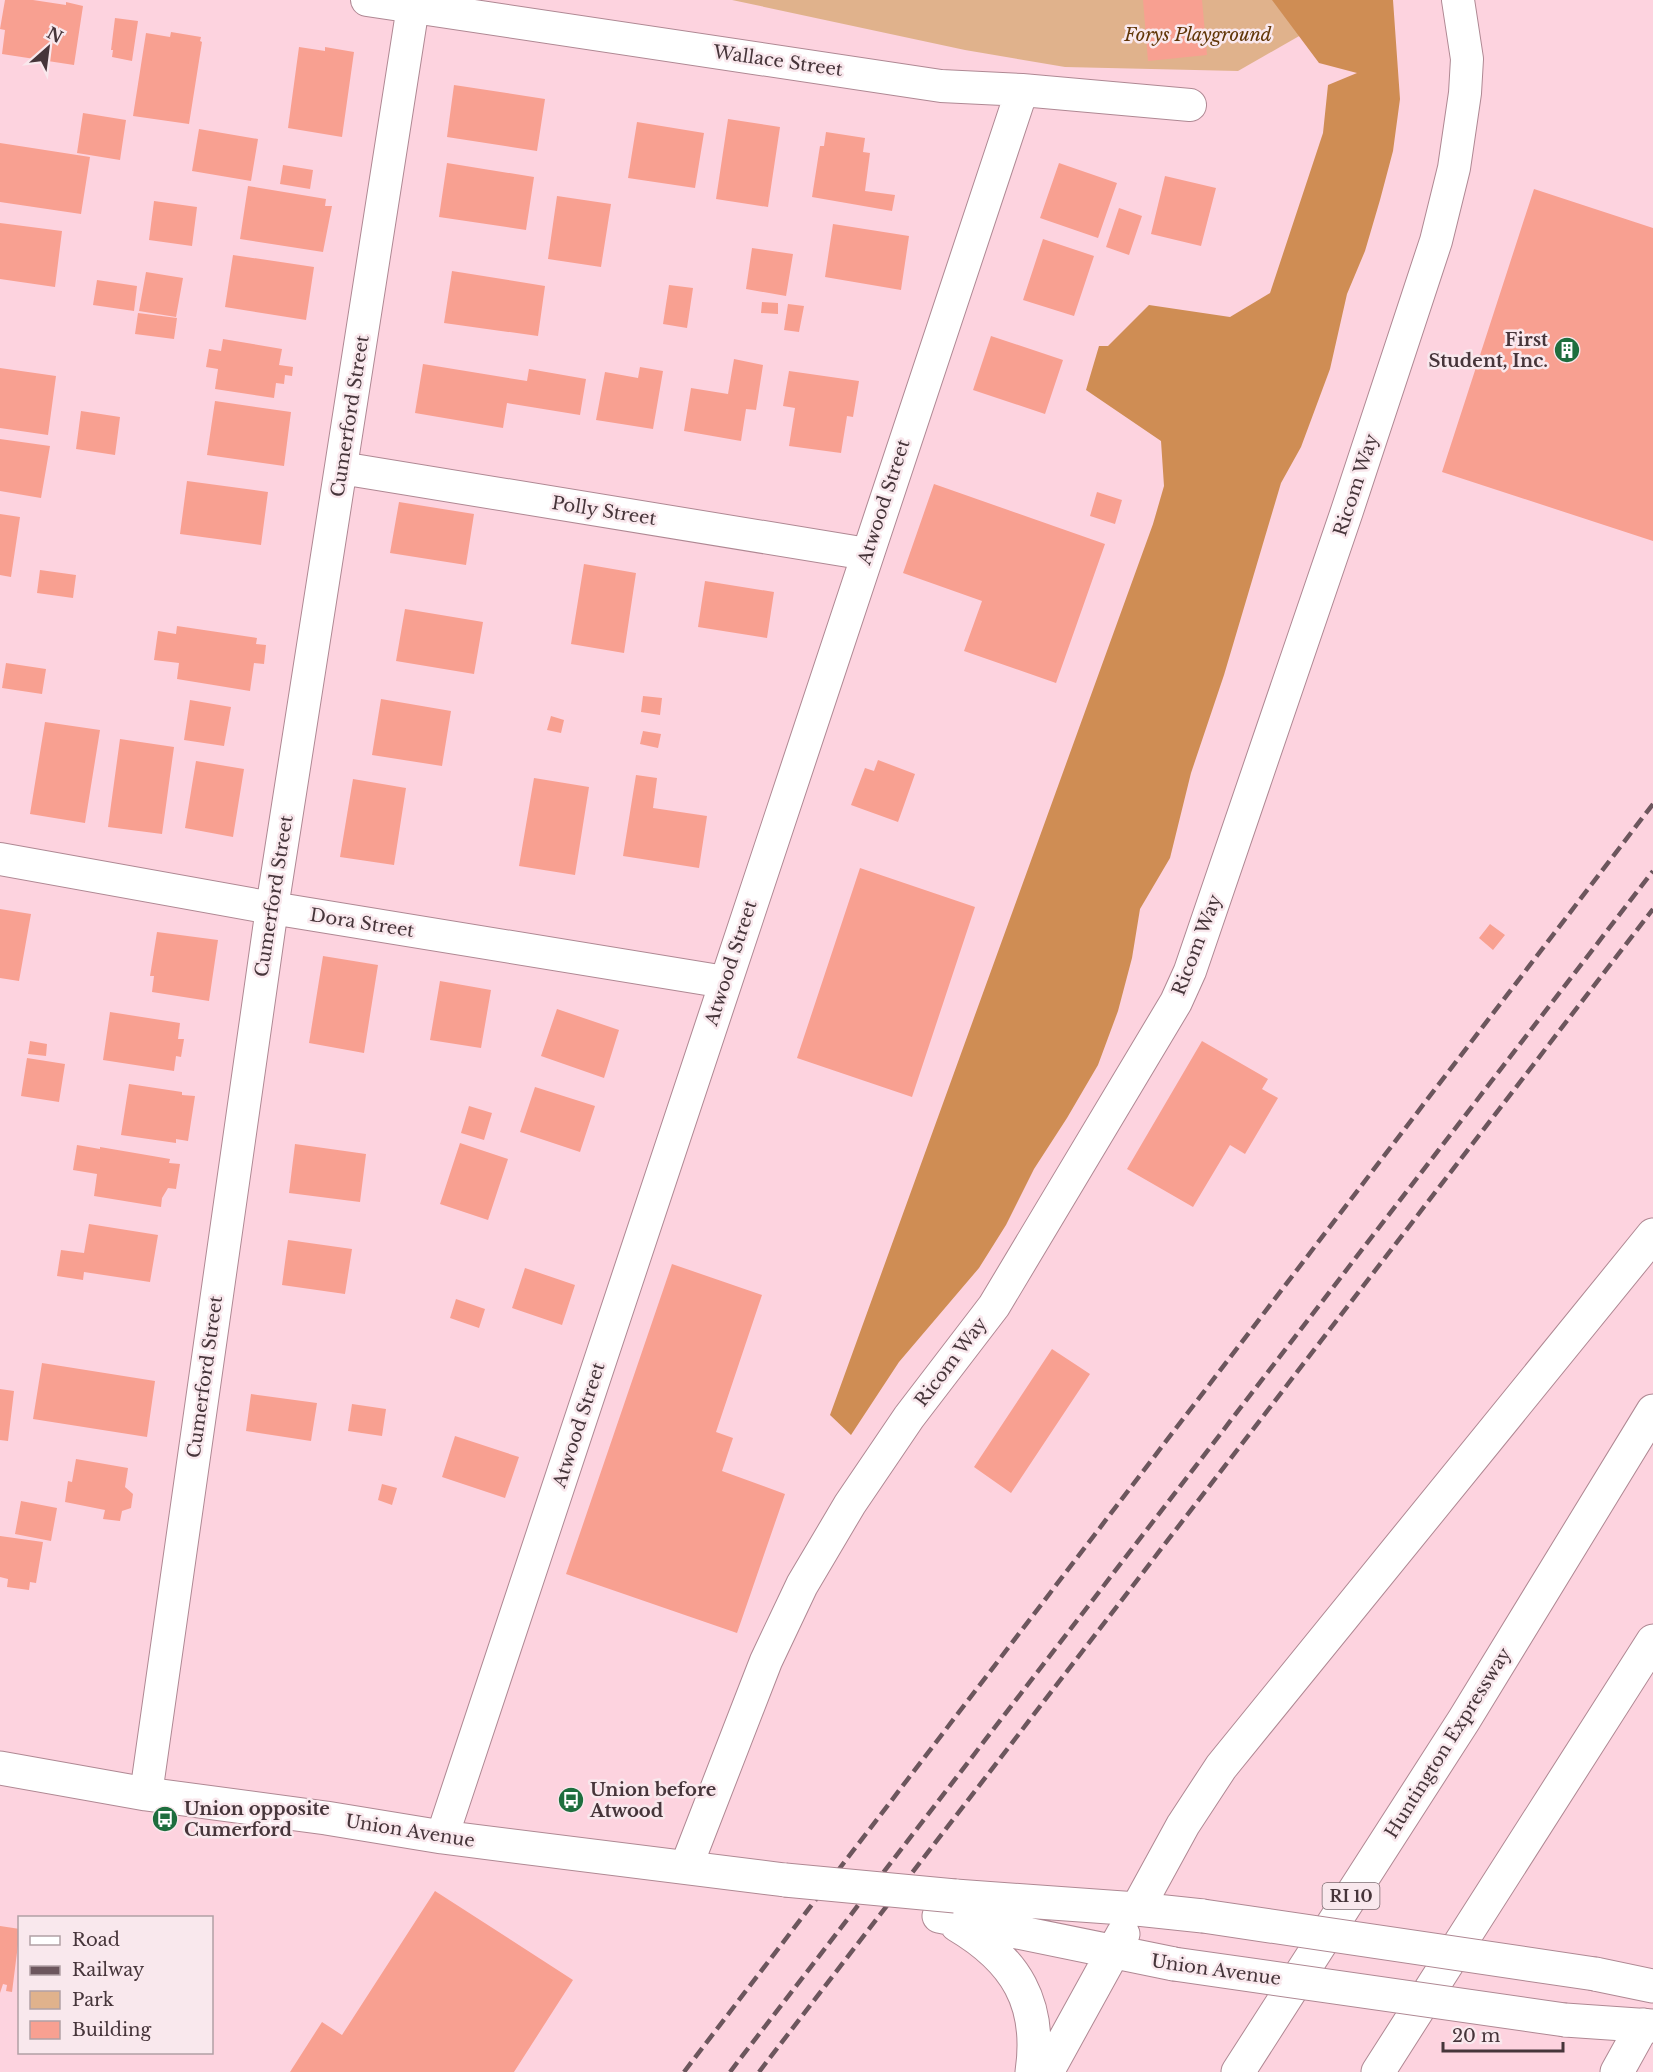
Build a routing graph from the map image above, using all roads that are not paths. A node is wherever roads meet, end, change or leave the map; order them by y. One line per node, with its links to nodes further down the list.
1 (367, 0): 3 (street, Wallace Street)
2 (1458, 0): 17 (street, Ricom Way)
3 (414, 4): 4 (street, Wallace Street); 6 (street, Cumerford Street)
4 (1022, 90): 5 (street, Wallace Street); 7 (street, Atwood Street)
5 (1191, 105)
6 (342, 468): 7 (street, Polly Street); 9 (street, Cumerford Street)
7 (867, 554): 10 (street, Atwood Street)
8 (0, 859): 9 (street, Dora Street)
9 (272, 908): 10 (street, Dora Street); 15 (street, Cumerford Street)
10 (725, 982): 16 (street, Atwood Street)
11 (1653, 1235): 19 (main road)
12 (1653, 1411): 25 (main road, Huntington Expressway / RI 10)
13 (1653, 1641): 26 (main road)
14 (0, 1768): 15 (main road, Union Avenue)
15 (146, 1794): 16 (main road, Union Avenue)
16 (442, 1837): 17 (main road, Union Avenue)
17 (686, 1867): 18 (main road, Union Avenue, bridge)
18 (947, 1906): 19 (main road, Union Avenue); 20 (main road, Union Avenue); 23 (main road)
19 (1137, 1909): 20 (main road); 21 (main road, Union Avenue, bridge)
20 (1112, 1953): 22 (main road, Union Avenue, bridge); 24 (main road)
21 (1653, 1986)
22 (1650, 2020): 27 (main road)
23 (1032, 2072)
24 (1047, 2072)
25 (1238, 2072)
26 (1378, 2072)
27 (1617, 2072)

